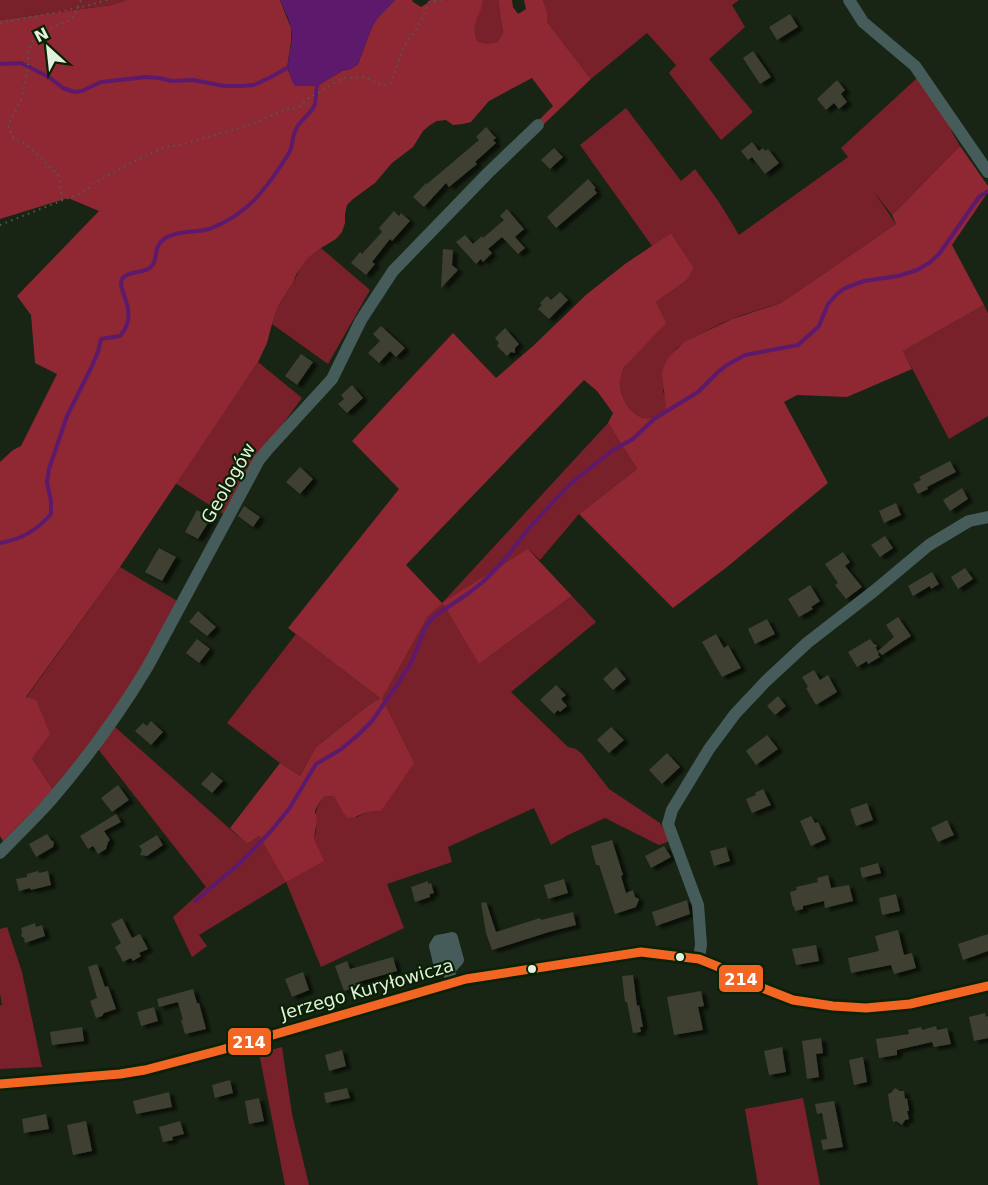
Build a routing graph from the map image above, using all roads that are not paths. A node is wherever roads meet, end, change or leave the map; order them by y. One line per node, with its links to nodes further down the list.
1 (849, 0): 3 (street)
2 (538, 125): 5 (street, Geologów)
3 (988, 172)
4 (988, 517): 7 (street)
5 (0, 853)
6 (443, 940): 8 (street)
7 (699, 959): 8 (street, Jerzego Kuryłowicza); 9 (street, Jerzego Kuryłowicza)
8 (451, 982): 10 (street, Jerzego Kuryłowicza)
9 (988, 986)
10 (0, 1084)

